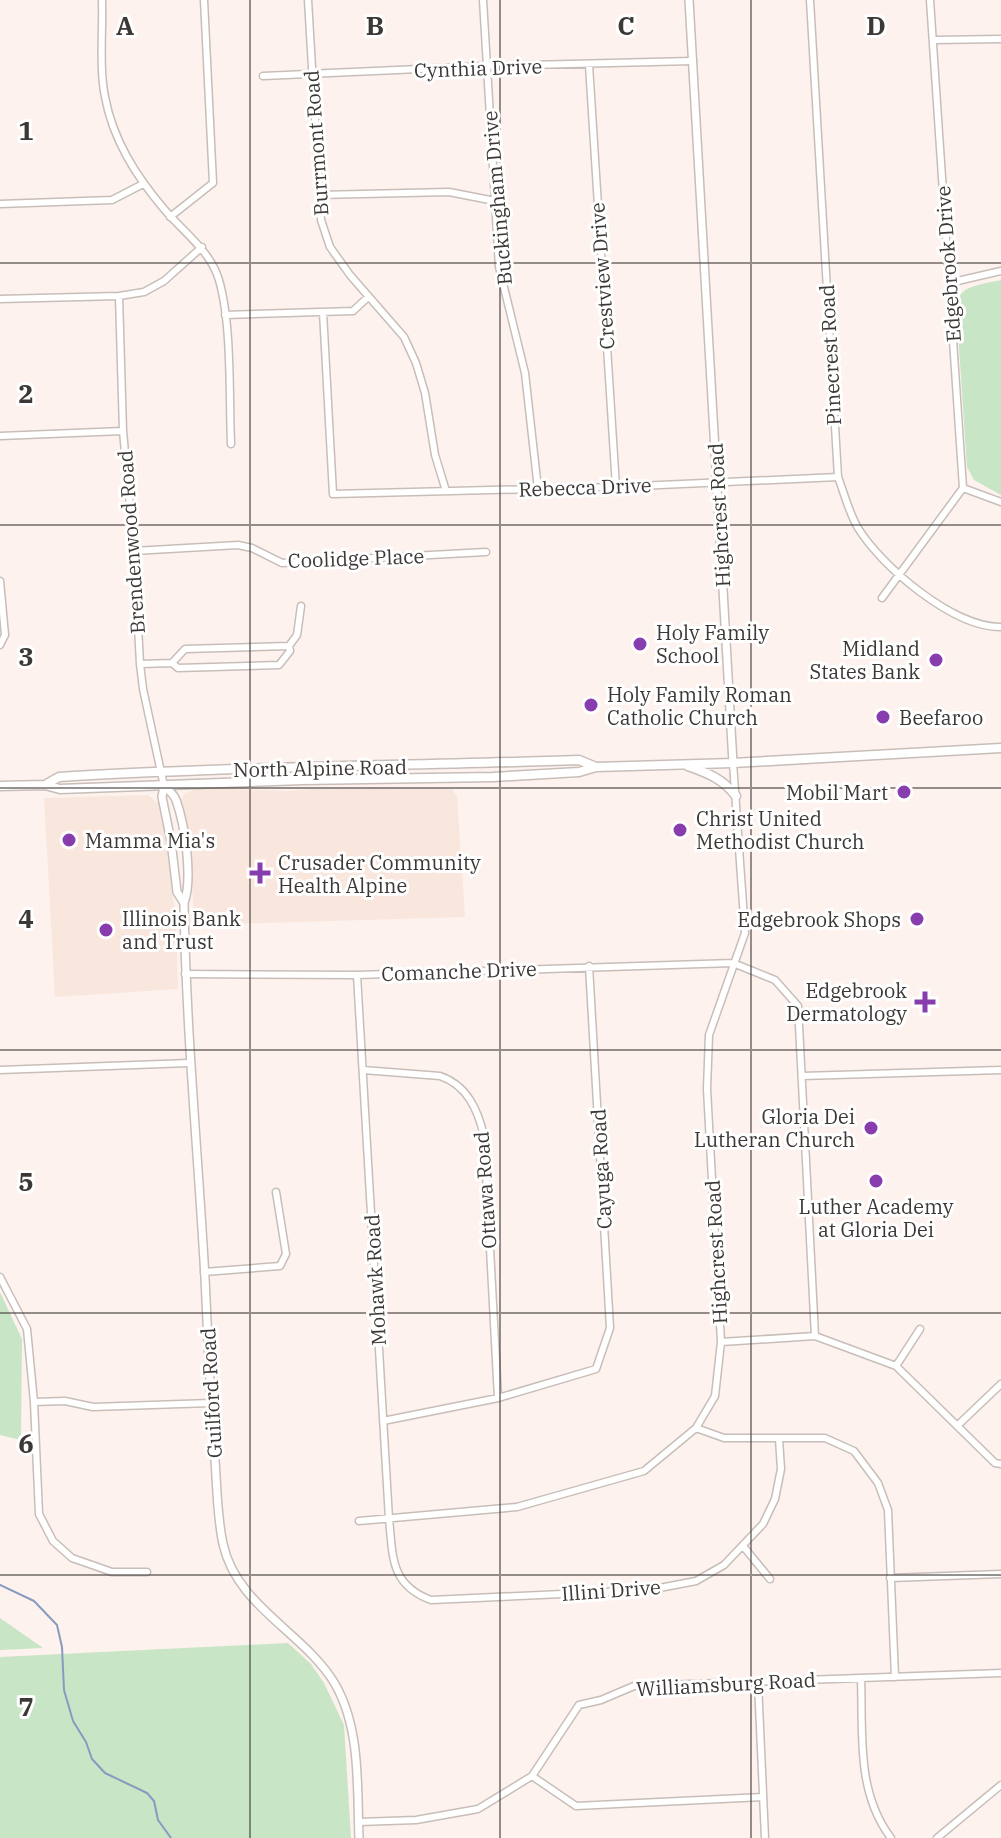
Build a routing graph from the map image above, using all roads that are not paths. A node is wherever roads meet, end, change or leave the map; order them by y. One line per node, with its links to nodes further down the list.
1 (102, 0): 15 (street)
2 (204, 0): 19 (street)
3 (308, 0): 13 (street, Burrmont Road)
4 (483, 0): 12 (street, Buckingham Drive)
5 (689, 0): 10 (street, Highcrest Road)
6 (810, 0): 31 (street, Pinecrest Road)
7 (930, 0): 9 (street, Edgebrook Drive)
8 (1001, 39): 9 (street)
9 (934, 40): 22 (street, Edgebrook Drive)
10 (693, 61): 11 (street, Cynthia Drive); 32 (street, Highcrest Road)
11 (589, 65): 12 (street, Cynthia Drive); 33 (street, Crestview Drive)
12 (486, 66): 13 (street, Cynthia Drive); 17 (street, Buckingham Drive)
13 (310, 74): 14 (street, Cynthia Drive); 16 (street, Burrmont Road)
14 (263, 76)
15 (143, 184): 18 (street); 19 (street)
16 (319, 195): 17 (street); 24 (street, Burrmont Road)
17 (495, 201): 35 (street, Buckingham Drive)
18 (0, 204)
19 (170, 217): 20 (street)
20 (202, 247): 23 (street); 27 (street)
21 (1001, 271): 22 (street)
22 (949, 283): 34 (street, Edgebrook Drive)
23 (119, 296): 25 (street); 28 (street, Brendenwood Road)
24 (368, 297): 26 (street); 36 (street, Burrmont Road)
25 (0, 299)
26 (323, 312): 27 (street); 36 (street, Rebecca Drive)
27 (225, 315): 30 (street)
28 (123, 431): 29 (street); 38 (street, Brendenwood Road)
29 (0, 436)
30 (231, 444)
31 (838, 477): 32 (street, Rebecca Drive); 40 (street, Pinecrest Road)
32 (718, 482): 33 (street, Rebecca Drive); 50 (street, Highcrest Road)
33 (616, 487): 35 (street, Rebecca Drive)
34 (963, 488): 37 (street); 40 (street)
35 (538, 489): 36 (street, Rebecca Drive)
36 (446, 491)
37 (1001, 502)
38 (134, 551): 39 (street, Coolidge Place); 48 (street, Brendenwood Road)
39 (486, 552)
40 (899, 576): 42 (street); 44 (street, Pinecrest Road)
41 (0, 581): 45 (street)
42 (882, 598)
43 (301, 606): 46 (street)
44 (1001, 627)
45 (0, 645)
46 (289, 646): 47 (street); 47 (street)
47 (172, 663): 48 (street)
48 (140, 664): 53 (street, Brendenwood Road)
49 (1001, 748): 50 (main road, North Alpine Road)
50 (733, 763): 51 (main road, North Alpine Road); 57 (street, Highcrest Road)
51 (684, 764): 52 (main road, North Alpine Road); 57 (main road)
52 (596, 767): 53 (main road, North Alpine Road); 56 (main road, North Alpine Road)
53 (160, 772): 54 (main road, North Alpine Road); 56 (street, Brendenwood Road)
54 (45, 785): 55 (main road, North Alpine Road); 56 (main road, North Alpine Road)
55 (0, 786)
56 (164, 786): 58 (street, Guilford Road); 58 (street, Guilford Road)
57 (736, 796): 59 (street, Highcrest Road)
58 (184, 903): 61 (street, Guilford Road)
59 (733, 963): 60 (street, Comanche Drive); 67 (street); 73 (street, Highcrest Road)
60 (589, 966): 62 (street, Comanche Drive); 76 (street, Cayuga Road)
61 (185, 974): 62 (street, Comanche Drive); 63 (street, Guilford Road)
62 (357, 975): 65 (street, Mohawk Road)
63 (189, 1063): 64 (street); 69 (street, Guilford Road)
64 (0, 1070)
65 (363, 1070): 76 (street, Ottawa Road); 79 (street, Mohawk Road)
66 (1001, 1070): 67 (street)
67 (802, 1076): 72 (street)
68 (276, 1192): 69 (street)
69 (204, 1272): 78 (street, Guilford Road)
70 (0, 1277): 77 (street)
71 (920, 1329): 74 (street)
72 (815, 1336): 73 (street); 74 (street)
73 (721, 1342): 81 (street, Highcrest Road)
74 (896, 1366): 80 (street)
75 (1001, 1384): 80 (street)
76 (498, 1398): 79 (street)
77 (34, 1402): 78 (street); 87 (street)
78 (211, 1403): 99 (street, Guilford Road)
79 (383, 1421): 84 (street, Mohawk Road)
80 (958, 1425): 83 (street)
81 (696, 1428): 82 (street); 84 (street, Highcrest Road)
82 (779, 1439): 86 (street, Illini Drive); 89 (street)
83 (1001, 1464)
84 (389, 1519): 85 (street, Highcrest Road); 91 (street, Mohawk Road)
85 (359, 1521)
86 (743, 1546): 90 (street); 91 (street, Illini Drive)
87 (147, 1572)
88 (1001, 1574): 89 (street)
89 (890, 1578): 93 (street)
90 (770, 1579)
91 (402, 1581)
92 (1001, 1673): 93 (street, Williamsburg Road)
93 (895, 1677): 94 (street, Williamsburg Road)
94 (861, 1678): 95 (street, Williamsburg Road); 102 (street)
95 (758, 1683): 96 (street, Williamsburg Road); 98 (street)
96 (532, 1776): 98 (street); 99 (street, Williamsburg Road)
97 (1001, 1785): 103 (street)
98 (763, 1797): 101 (street)
99 (359, 1822): 100 (street, Guilford Road)
100 (359, 1838)
101 (765, 1838)
102 (891, 1838)
103 (937, 1838)

